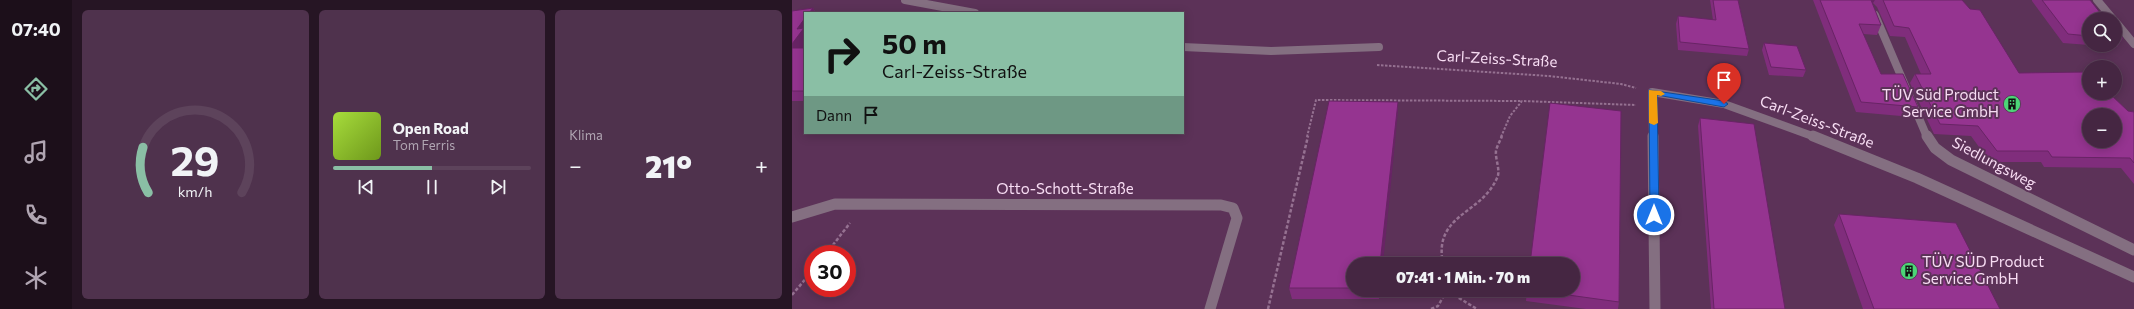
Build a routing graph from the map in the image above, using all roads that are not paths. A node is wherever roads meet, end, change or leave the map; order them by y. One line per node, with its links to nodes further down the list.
1 (906, 0): 4 (street)
2 (2097, 0): 5 (street)
3 (1872, 9): 11 (street, Siedlungsweg)
4 (970, 12)
5 (2107, 12)
6 (2122, 30): 7 (street)
7 (2134, 44)
8 (1184, 47): 9 (street)
9 (1379, 47)
10 (792, 217): 13 (street, Otto-Schott-Straße)
11 (2134, 250)
12 (2134, 277): 14 (street, Carl-Zeiss-Straße)
13 (1210, 309)
14 (1655, 309)

